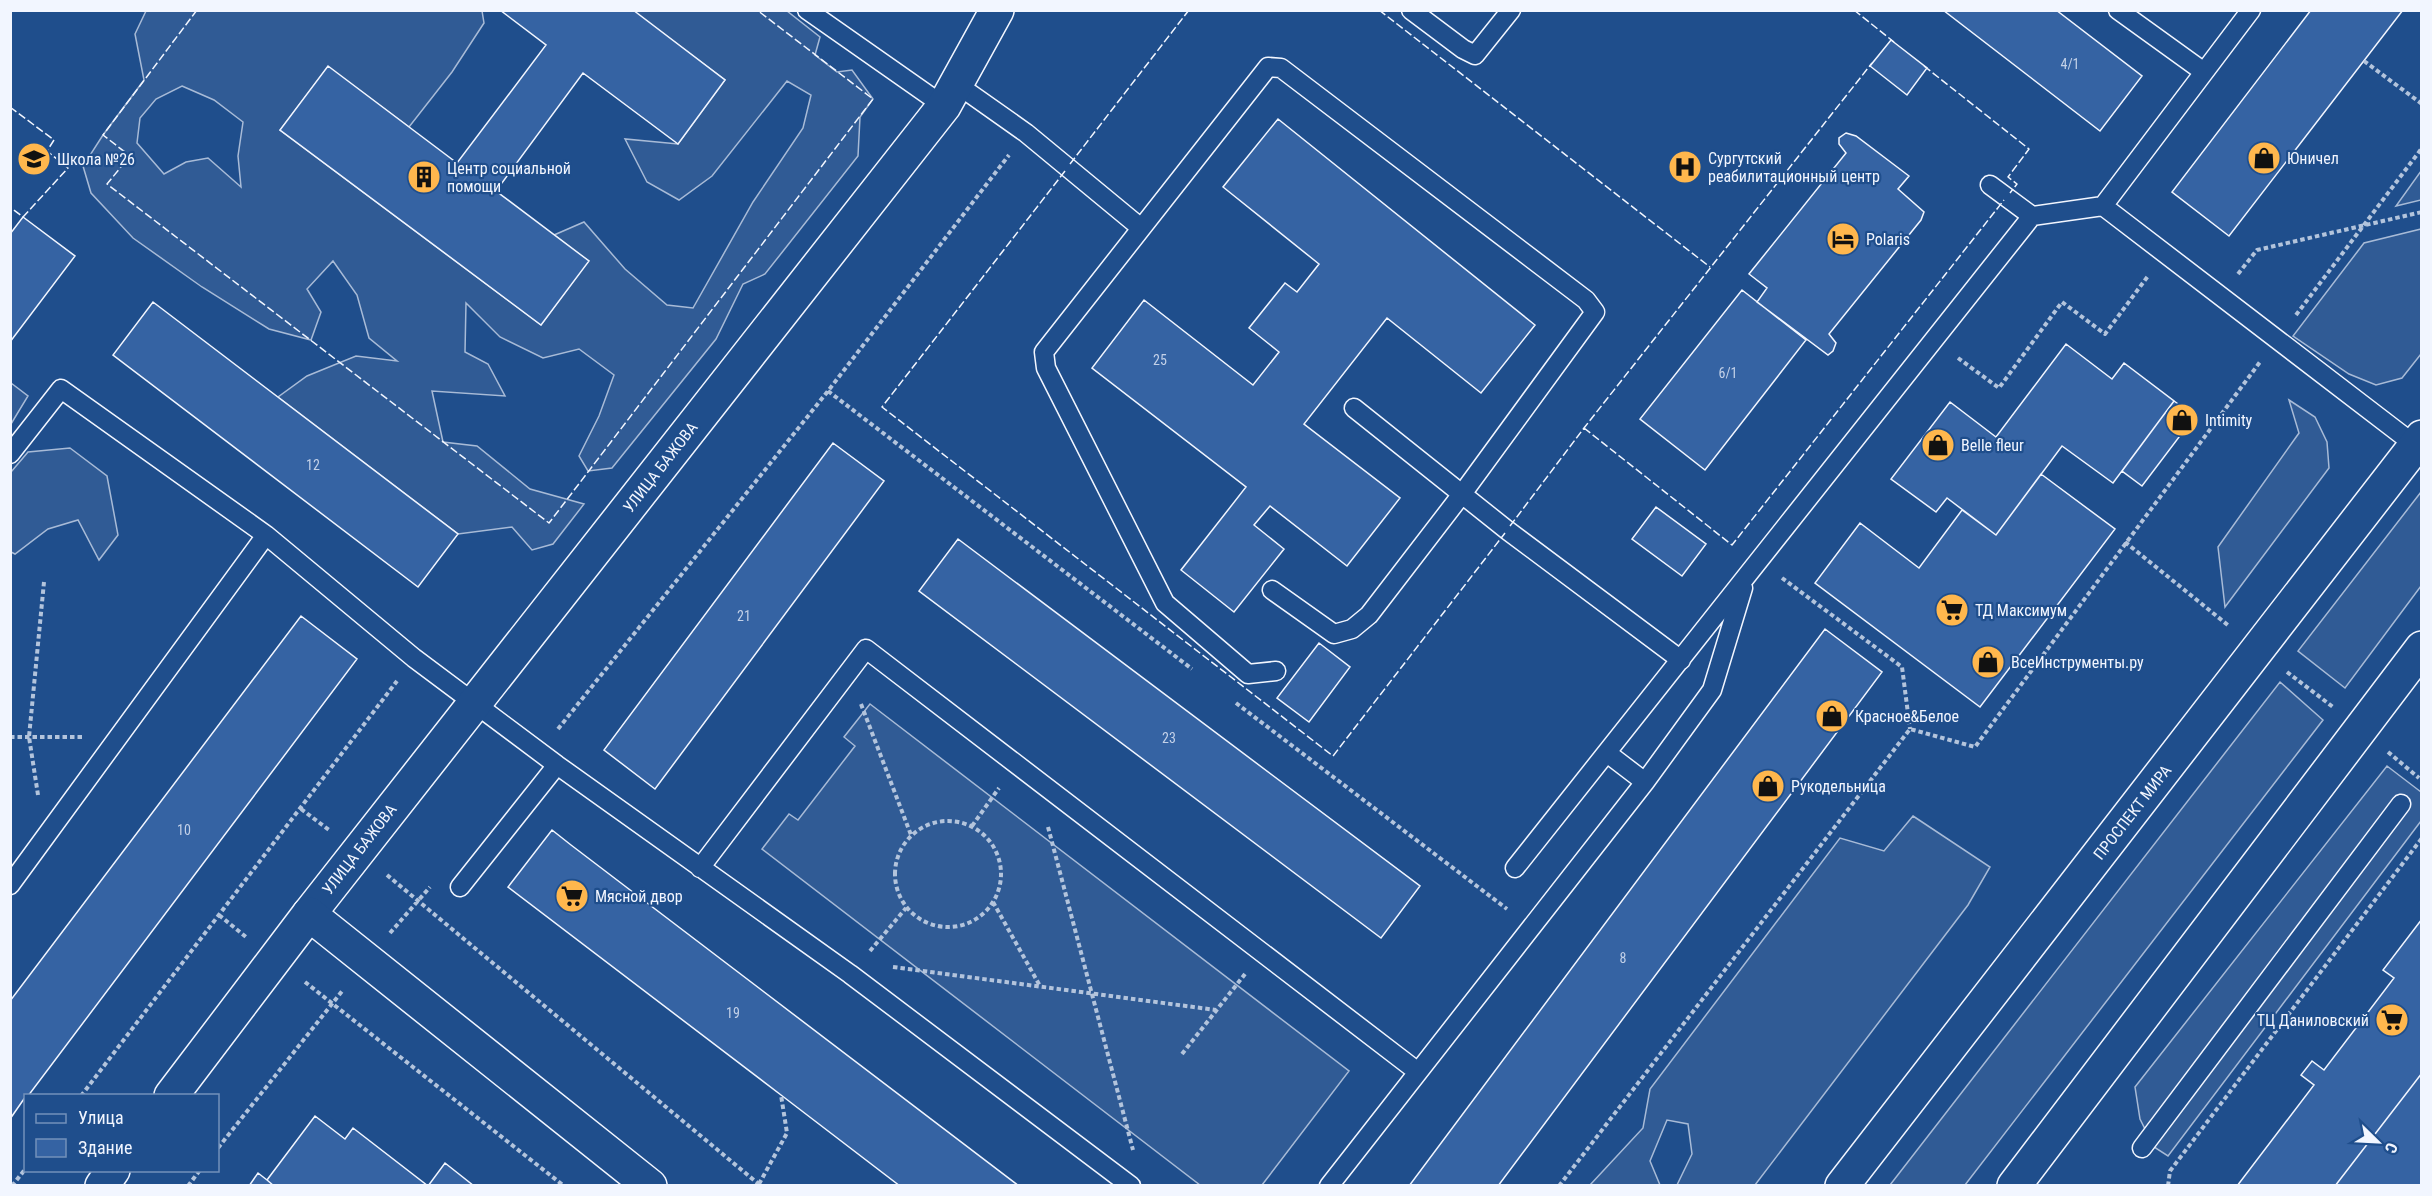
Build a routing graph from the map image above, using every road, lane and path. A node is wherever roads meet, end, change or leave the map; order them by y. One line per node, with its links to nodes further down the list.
1 (807, 10): 9 (lane)
2 (997, 10): 9 (street, УЛИЦА БАЖОВА)
3 (1411, 10): 4 (lane)
4 (1511, 10)
5 (2118, 10): 8 (lane)
6 (2251, 10): 8 (lane)
7 (2364, 60): 10 (path)
8 (2204, 72): 14 (lane)
9 (951, 95): 11 (lane); 40 (street, УЛИЦА БАЖОВА)
10 (2421, 104)
11 (1026, 133): 18 (lane); 23 (path)
12 (2421, 148): 17 (path)
13 (1990, 185): 16 (lane)
14 (2103, 207): 16 (lane); 19 (lane)
15 (2421, 212): 17 (path)
16 (2032, 216): 22 (lane)
17 (2365, 224): 20 (path); 21 (path)
18 (1141, 228): 27 (lane); 36 (lane)
19 (2165, 253): 20 (lane); 22 (path)
20 (2221, 296): 21 (lane)
21 (2277, 339): 25 (lane); 41 (path)
22 (1933, 340): 29 (lane)
23 (828, 391): 38 (path); 45 (path)
24 (1354, 408): 27 (lane)
25 (2418, 441): 92 (street, ПРОСПЕКТ МИРА)
26 (10, 453): 28 (lane)
27 (1462, 494): 32 (lane); 34 (lane)
28 (266, 535): 33 (lane); 44 (lane)
29 (1758, 561): 30 (lane); 41 (path)
30 (1746, 577): 34 (lane); 50 (lane)
31 (44, 582): 43 (path)
32 (1272, 590)
33 (414, 658): 40 (lane); 52 (path)
34 (1681, 660): 46 (lane)
35 (2417, 665): 93 (street)
36 (1276, 671)
37 (849, 673): 47 (lane); 54 (path); 58 (lane)
38 (1198, 674)
39 (1227, 696): 66 (path)
40 (475, 703): 45 (lane); 57 (street, УЛИЦА БАЖОВА)
41 (1910, 729): 91 (path)
42 (10, 737): 43 (path)
43 (29, 737): 44 (path); 55 (path)
44 (118, 737): 55 (lane)
45 (540, 751): 48 (lane)
46 (1607, 753): 50 (lane); 59 (lane)
47 (1016, 764): 49 (lane); 53 (path)
48 (557, 765): 58 (lane); 61 (lane)
49 (1035, 778): 67 (lane); 71 (path)
50 (1644, 782): 66 (lane)
51 (2401, 804): 78 (lane)
52 (301, 809): 57 (path); 65 (path)
53 (972, 826): 54 (path); 62 (path)
54 (911, 835): 63 (path)
55 (45, 838): 60 (lane)
56 (2421, 838): 94 (path)
57 (357, 850): 64 (street, УЛИЦА БАЖОВА); 88 (path)
58 (700, 868): 69 (lane)
59 (1515, 868)
60 (10, 885)
61 (460, 887)
62 (993, 902): 63 (path); 70 (path)
63 (906, 908): 69 (path)
64 (309, 914): 68 (street, УЛИЦА БАЖОВА); 87 (street)
65 (219, 915): 68 (path); 75 (path)
66 (1531, 928): 74 (lane)
67 (1262, 952): 72 (path); 74 (lane)
68 (274, 960): 76 (street, УЛИЦА БАЖОВА); 86 (path)
69 (855, 968): 70 (path); 89 (lane)
70 (1041, 987): 71 (path)
71 (1092, 994): 72 (path); 79 (path)
72 (1216, 1010): 73 (path)
73 (1182, 1054)
74 (1418, 1072): 90 (lane)
75 (82, 1094)
76 (172, 1094)
77 (781, 1095): 88 (path)
78 (2142, 1149)
79 (1134, 1152)
80 (24, 1170): 83 (path)
81 (112, 1172): 84 (street)
82 (198, 1172): 85 (path)
83 (12, 1185)
84 (102, 1185)
85 (188, 1185)
86 (564, 1185)
87 (650, 1185)
88 (760, 1185)
89 (1131, 1185)
90 (1329, 1185)
91 (1558, 1185)
92 (1842, 1185)
93 (2014, 1185)
94 (2168, 1185)

